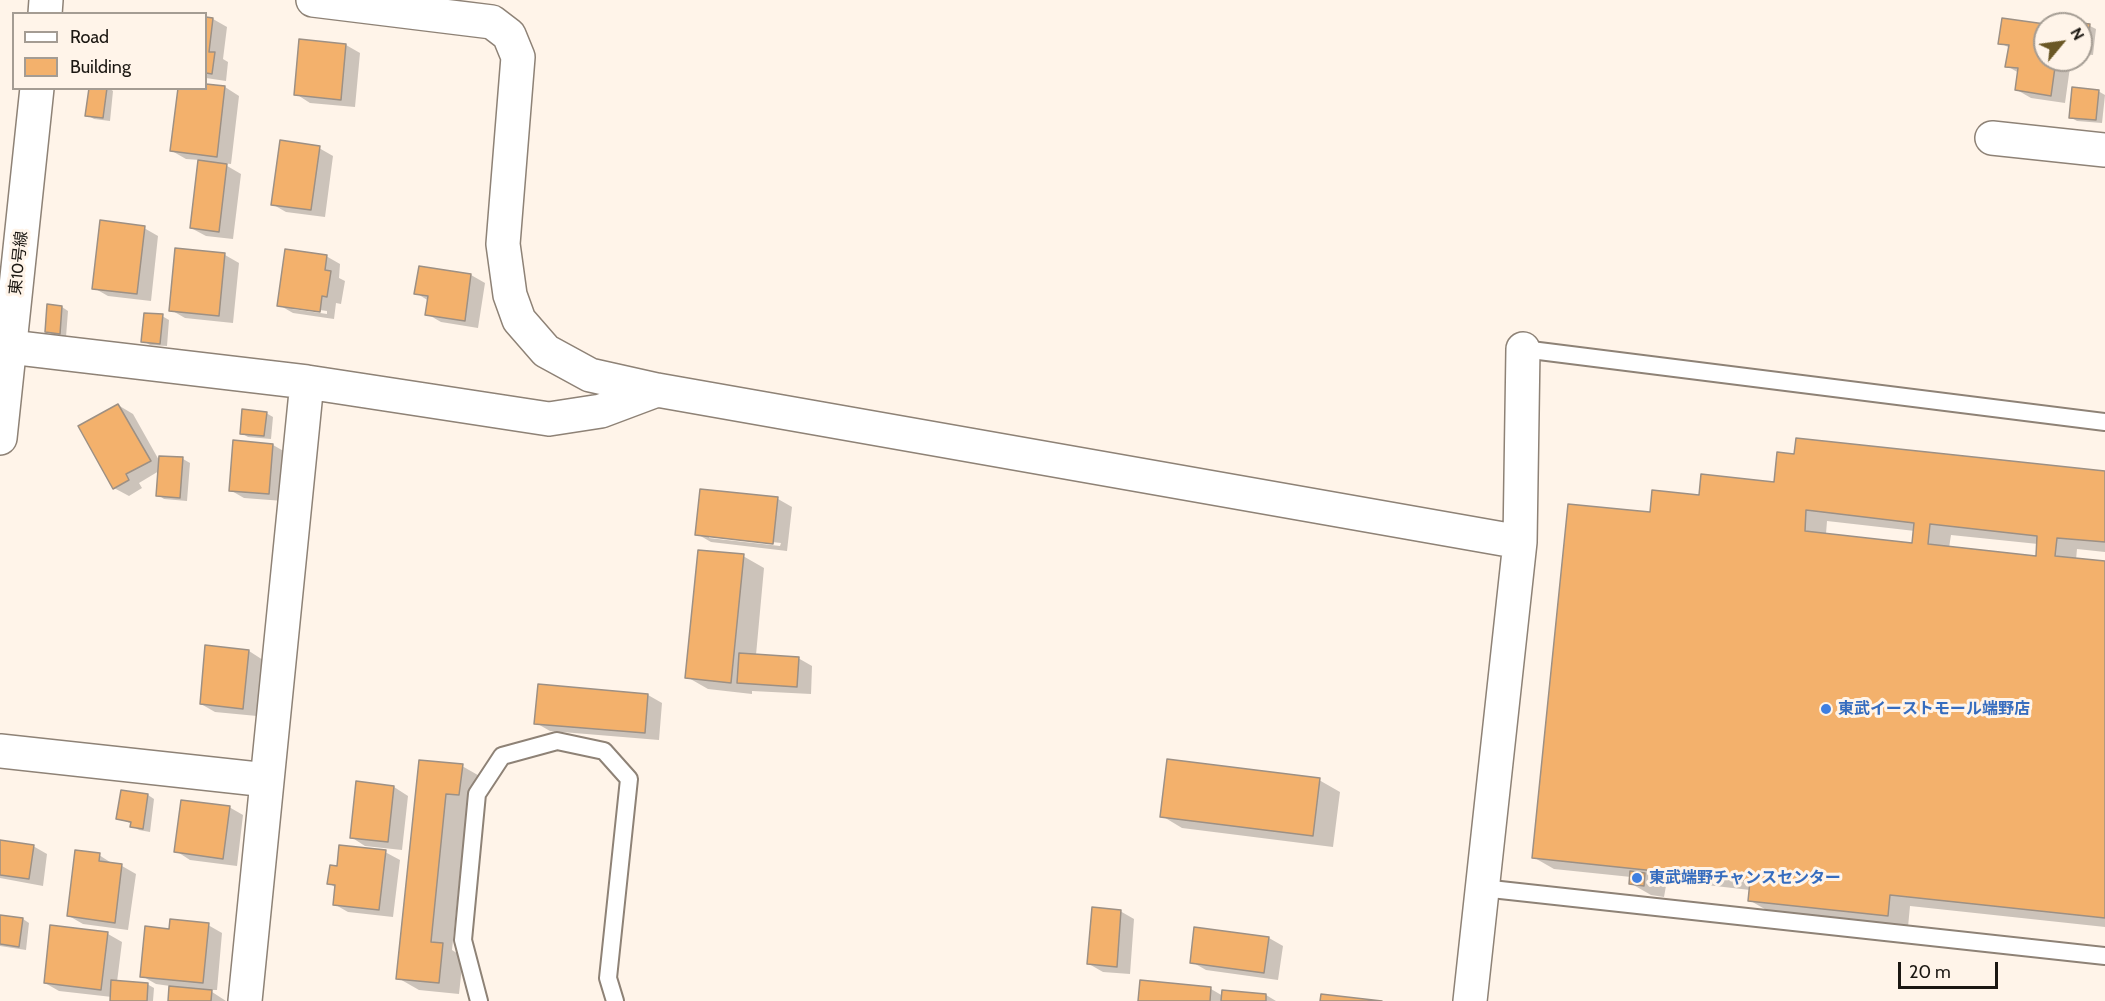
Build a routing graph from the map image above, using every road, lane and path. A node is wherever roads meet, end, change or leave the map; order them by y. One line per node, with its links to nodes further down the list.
1 (313, 0): 8 (street)
2 (37, 90): 5 (street, 東10号線)
3 (1992, 138): 4 (street)
4 (2105, 150)
5 (10, 347): 7 (street); 10 (street, 東10号線)
6 (1523, 350): 9 (lane); 11 (street)
7 (307, 382): 8 (street); 13 (street)
8 (657, 390): 11 (street)
9 (2105, 422)
10 (0, 438)
11 (1520, 542): 14 (street)
12 (0, 751): 13 (street)
13 (267, 780): 16 (street)
14 (1482, 888): 15 (lane); 19 (street)
15 (2105, 956)
16 (245, 1001)
17 (479, 1001): 18 (lane)
18 (615, 1001)
19 (1470, 1001)

